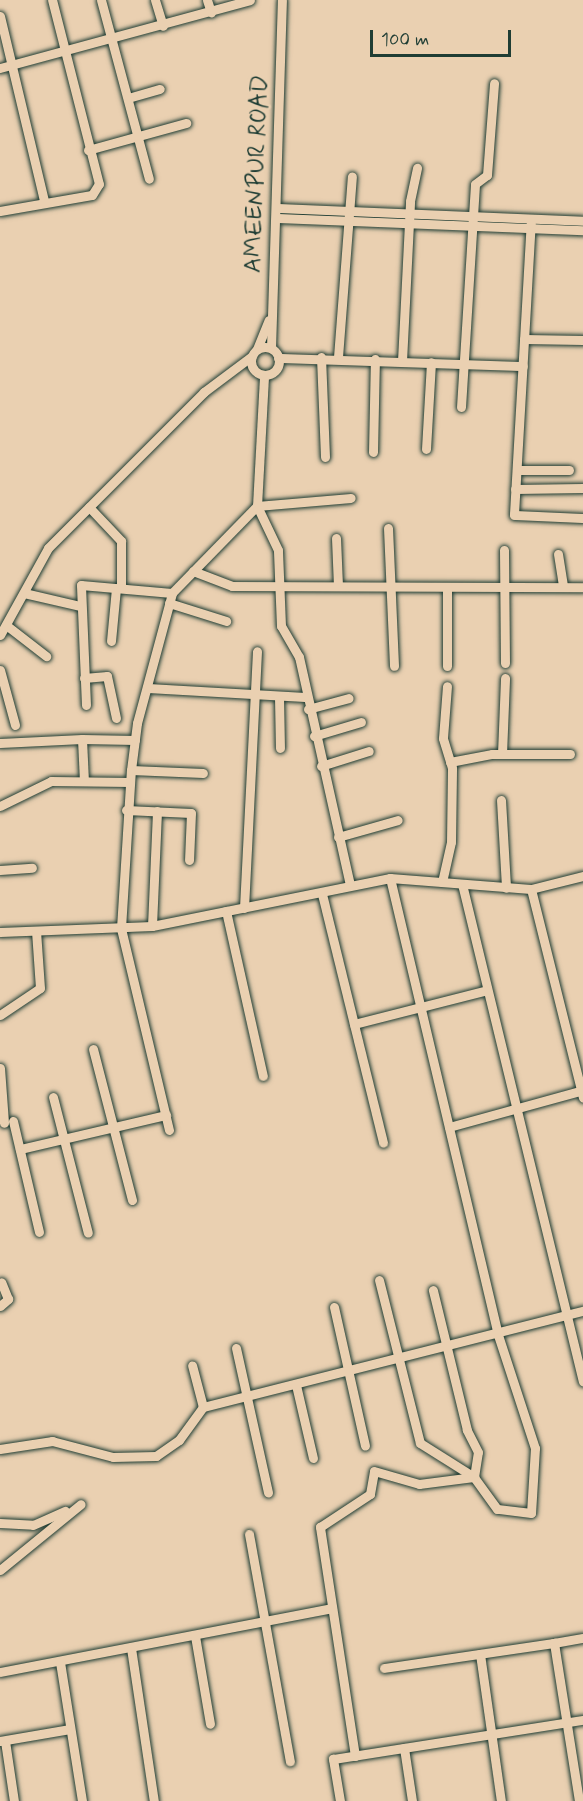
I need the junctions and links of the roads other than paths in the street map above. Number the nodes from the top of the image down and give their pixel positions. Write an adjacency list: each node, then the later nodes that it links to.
1 (52, 0): 11 (street)
2 (101, 0): 10 (street)
3 (155, 0): 9 (street)
4 (207, 0): 7 (street)
5 (250, 0): 7 (street)
6 (282, 0): 25 (street, AMEENPUR ROAD)
7 (211, 12): 9 (street)
8 (0, 16): 12 (street)
9 (163, 26): 10 (street)
10 (113, 41): 11 (street); 16 (street)
11 (62, 53): 12 (street); 19 (street)
12 (12, 65): 13 (street); 23 (street)
13 (0, 68)
14 (494, 83): 28 (street)
15 (160, 89): 16 (street)
16 (128, 98): 18 (street)
17 (186, 123): 18 (street)
18 (138, 136): 19 (street); 22 (street)
19 (88, 150): 23 (street)
20 (417, 168): 27 (street)
21 (352, 177): 26 (street)
22 (149, 179)
23 (44, 201): 24 (street)
24 (0, 211)
25 (278, 213): 26 (street); 32 (street, AMEENPUR ROAD)
26 (350, 215): 27 (street); 38 (street)
27 (410, 218): 28 (street); 41 (street)
28 (471, 220): 30 (street); 43 (street)
29 (583, 221): 30 (street)
30 (531, 223): 31 (street); 33 (street)
31 (583, 230)
32 (270, 315): 35 (street, AMEENPUR ROAD); 36 (street)
33 (524, 339): 34 (street); 44 (street)
34 (583, 340)
35 (270, 348): 36 (street); 39 (street)
36 (255, 352): 45 (street); 56 (street)
37 (321, 357): 38 (street); 39 (street); 49 (street)
38 (338, 357): 40 (street)
39 (278, 358): 45 (street)
40 (375, 359): 41 (street); 48 (street)
41 (402, 360): 42 (street)
42 (431, 362): 43 (street); 47 (street)
43 (460, 363): 44 (street); 46 (street)
44 (523, 366): 50 (street)
45 (264, 375): 55 (street)
46 (461, 408)
47 (426, 448)
48 (373, 452)
49 (325, 457)
50 (517, 470): 51 (street); 53 (street)
51 (569, 470)
52 (583, 488): 53 (street)
53 (515, 489): 57 (street)
54 (351, 498): 55 (street)
55 (257, 506): 62 (street); 63 (street)
56 (89, 507): 69 (street); 72 (street)
57 (583, 518)
58 (388, 528): 65 (street)
59 (336, 537): 64 (street)
60 (504, 550): 66 (street)
61 (558, 554): 67 (street)
62 (194, 572): 63 (street); 71 (street)
63 (279, 585): 64 (street); 91 (street)
64 (338, 586): 65 (street)
65 (390, 587): 70 (street); 82 (street)
66 (503, 587): 67 (street); 70 (street); 81 (street)
67 (563, 587): 68 (street)
68 (583, 587)
69 (118, 588): 71 (street); 74 (street); 78 (street)
70 (447, 588): 83 (street)
71 (172, 592): 73 (street)
72 (24, 593): 74 (street); 76 (street)
73 (169, 603): 75 (street); 88 (street)
74 (80, 606): 85 (street)
75 (226, 621)
76 (6, 624): 77 (street); 80 (street)
77 (0, 635)
78 (111, 641)
79 (257, 651): 89 (street)
80 (46, 656)
81 (505, 663)
82 (394, 666)
83 (447, 666)
84 (0, 670): 97 (street)
85 (84, 678): 93 (street); 95 (street)
86 (505, 678): 104 (street)
87 (447, 686): 106 (street)
88 (148, 688): 89 (street); 100 (street)
89 (255, 696): 90 (street); 129 (street)
90 (279, 697): 91 (street); 102 (street)
91 (305, 697): 94 (street)
92 (350, 698): 94 (street)
93 (86, 705)
94 (308, 709): 98 (street)
95 (116, 718)
96 (361, 722): 98 (street)
97 (15, 725)
98 (314, 736): 107 (street)
99 (82, 739): 100 (street); 101 (street); 110 (street)
100 (135, 740): 108 (street)
101 (0, 743)
102 (280, 748)
103 (369, 751): 107 (street)
104 (502, 754): 105 (street); 106 (street)
105 (570, 754)
106 (450, 762): 123 (street)
107 (321, 766): 117 (street)
108 (131, 770): 109 (street); 111 (street)
109 (203, 773)
110 (84, 781): 111 (street); 113 (street)
111 (129, 782): 114 (street)
112 (501, 800): 126 (street)
113 (0, 806)
114 (126, 810): 115 (street); 132 (street)
115 (157, 811): 118 (street); 131 (street)
116 (398, 820): 117 (street)
117 (338, 837): 125 (street)
118 (189, 860)
119 (32, 868): 120 (street)
120 (0, 870)
121 (583, 876): 127 (street)
122 (390, 878): 123 (street); 125 (street); 136 (street)
123 (442, 882): 124 (street)
124 (462, 884): 126 (street); 135 (street)
125 (350, 885): 128 (street)
126 (506, 888): 127 (street)
127 (531, 889): 142 (street)
128 (322, 894): 129 (street); 138 (street)
129 (244, 908): 130 (street)
130 (226, 911): 131 (street); 141 (street)
131 (152, 926): 132 (street)
132 (121, 928): 134 (street); 145 (street)
133 (0, 932): 134 (street)
134 (36, 932): 137 (street)
135 (488, 990): 136 (street); 144 (street)
136 (421, 1010): 138 (street); 147 (street)
137 (0, 1014)
138 (354, 1024): 150 (street)
139 (93, 1049): 146 (street)
140 (0, 1068): 151 (street)
141 (263, 1076)
142 (582, 1093): 144 (street)
143 (53, 1097): 149 (street)
144 (516, 1108): 147 (street); 161 (street)
145 (166, 1115): 146 (street); 148 (street)
146 (115, 1127): 149 (street); 152 (street)
147 (449, 1127): 162 (street)
148 (169, 1130)
149 (64, 1139): 151 (street); 154 (street)
150 (383, 1143)
151 (20, 1149): 153 (street)
152 (132, 1200)
153 (39, 1232)
154 (88, 1233)
155 (379, 1280): 165 (street)
156 (1, 1282): 158 (street)
157 (433, 1290): 163 (street)
158 (0, 1306)
159 (334, 1307): 167 (street)
160 (583, 1311): 161 (street)
161 (567, 1315): 162 (street); 168 (street)
162 (498, 1335): 163 (street); 175 (street)
163 (448, 1347): 165 (street); 175 (street)
164 (236, 1348): 170 (street)
165 (398, 1359): 167 (street); 175 (street)
166 (192, 1365): 171 (street)
167 (348, 1372): 169 (street); 172 (street)
168 (583, 1382)
169 (296, 1385): 170 (street); 174 (street)
170 (246, 1397): 171 (street); 176 (street)
171 (203, 1407): 173 (street)
172 (365, 1446)
173 (0, 1449)
174 (313, 1458)
175 (474, 1477): 180 (street)
176 (267, 1492)
177 (0, 1523): 179 (street)
178 (249, 1534): 181 (street)
179 (0, 1570)
180 (332, 1608): 181 (street); 197 (street)
181 (266, 1622): 182 (street); 198 (street)
182 (195, 1636): 185 (street); 192 (street)
183 (583, 1638): 184 (street)
184 (554, 1643): 186 (street); 191 (street)
185 (131, 1648): 187 (street); 201 (street)
186 (480, 1654): 188 (street); 194 (street)
187 (60, 1662): 189 (street); 193 (street)
188 (384, 1668)
189 (0, 1672)
190 (583, 1720): 191 (street)
191 (567, 1723): 194 (street); 205 (street)
192 (210, 1724)
193 (70, 1729): 195 (street); 200 (street)
194 (491, 1735): 196 (street); 204 (street)
195 (2, 1741): 199 (street)
196 (404, 1748): 197 (street); 203 (street)
197 (355, 1756): 202 (street)
198 (290, 1761)
199 (14, 1801)
200 (81, 1801)
201 (154, 1801)
202 (340, 1801)
203 (412, 1801)
204 (501, 1801)
205 (579, 1801)

